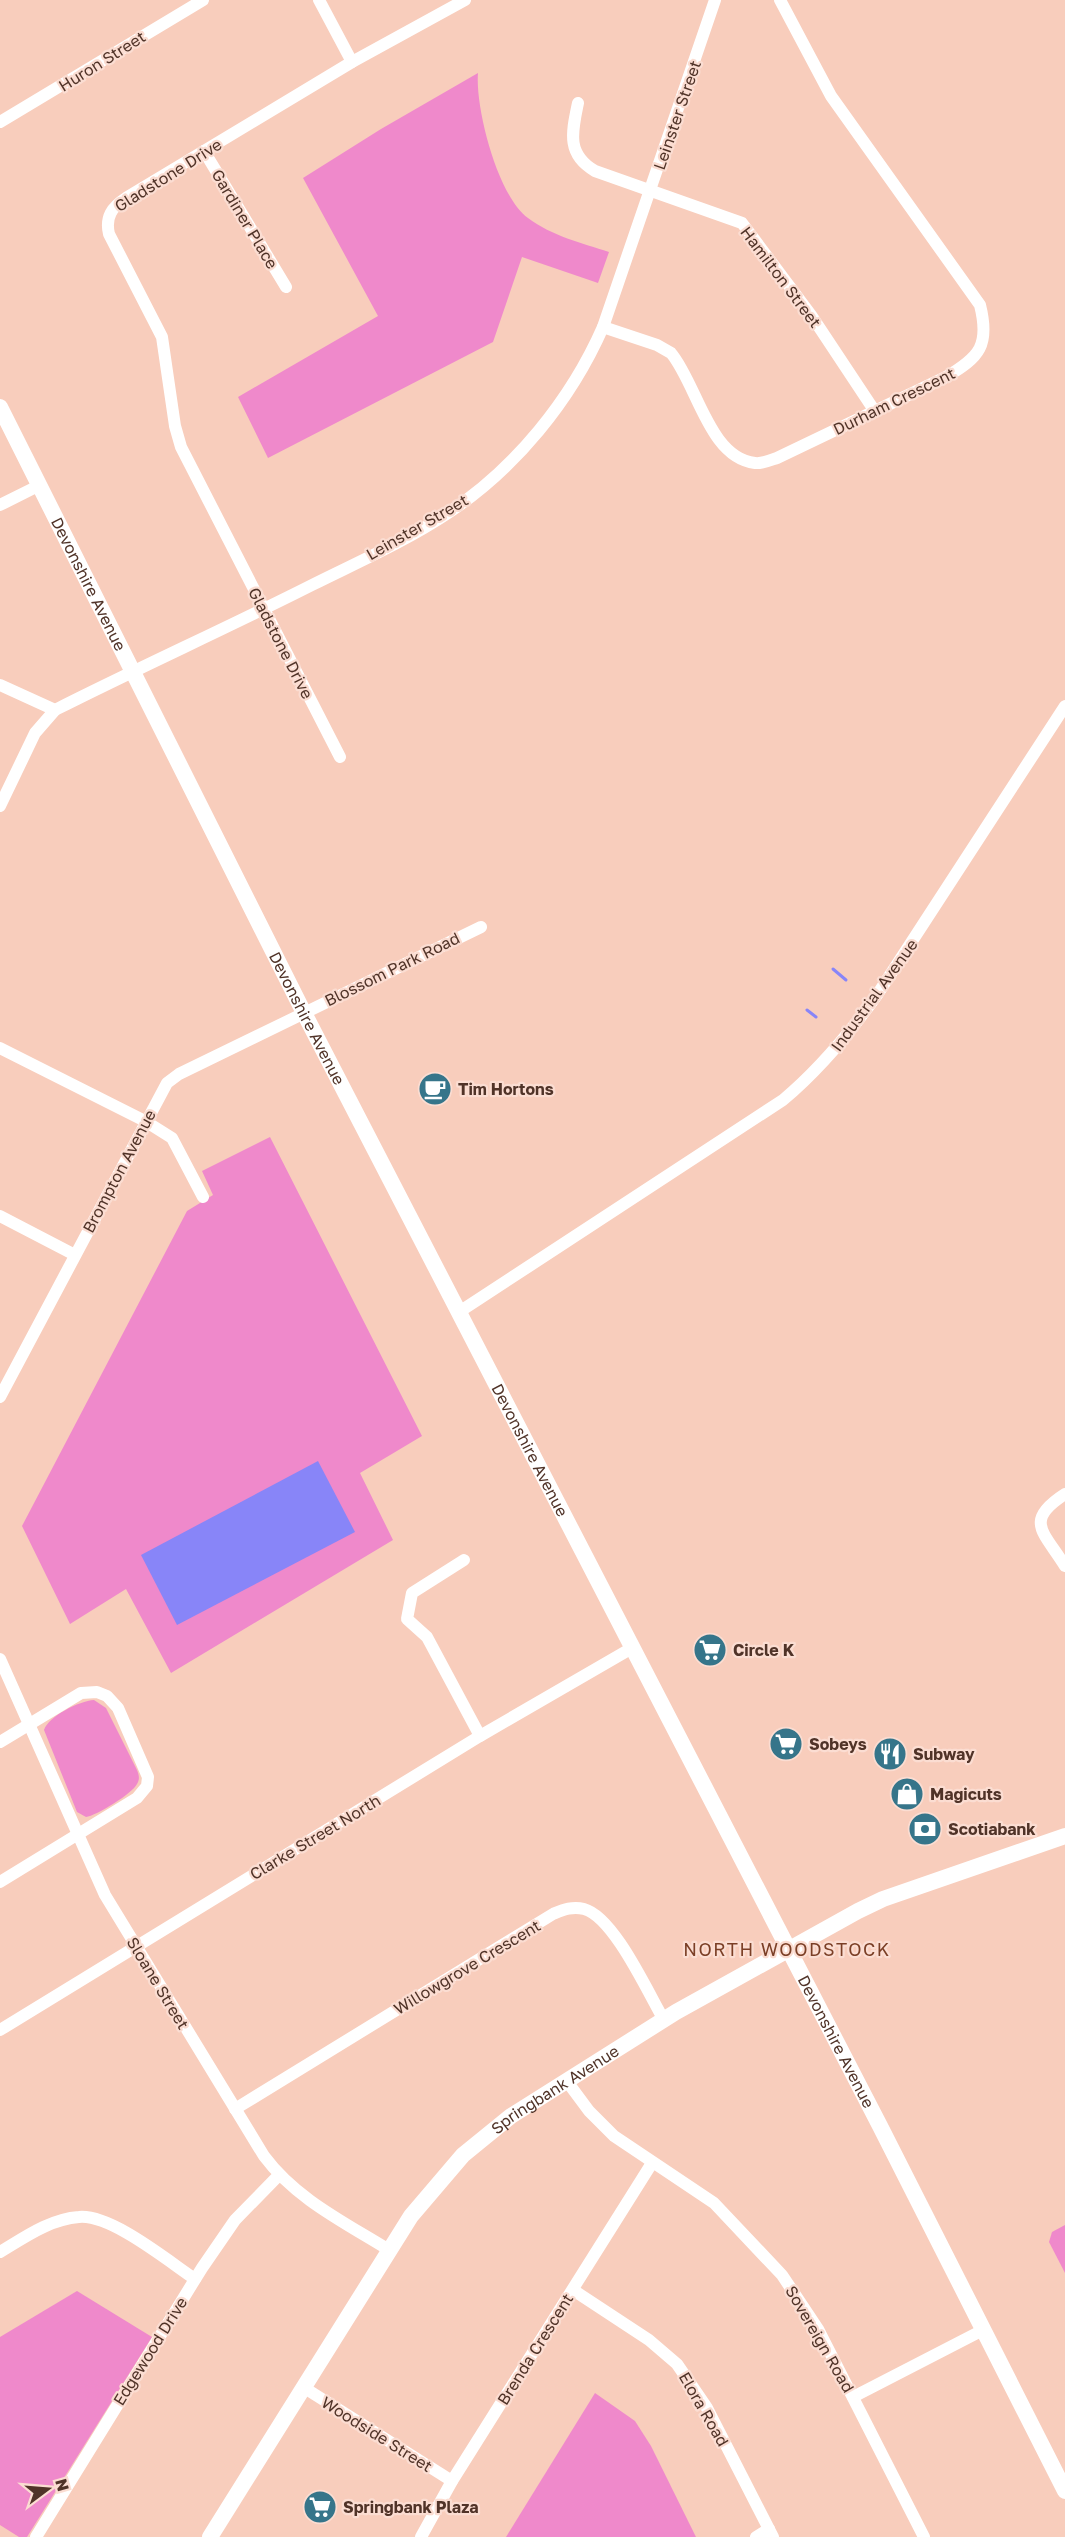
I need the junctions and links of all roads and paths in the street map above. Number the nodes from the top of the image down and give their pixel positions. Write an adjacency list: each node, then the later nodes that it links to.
1 (203, 0): 8 (street, Huron Street)
2 (319, 0): 6 (street)
3 (465, 0): 6 (street, Gladstone Drive)
4 (715, 0): 10 (street, Leinster Street)
5 (780, 0): 14 (street, Durham Crescent)
6 (352, 62): 9 (street, Gladstone Drive)
7 (578, 103): 10 (street, Hamilton Street)
8 (0, 122)
9 (204, 152): 11 (street, Gardiner Place); 17 (street, Gladstone Drive)
10 (652, 189): 12 (street, Leinster Street); 14 (street, Hamilton Street)
11 (286, 287)
12 (603, 327): 14 (street, Durham Crescent); 17 (street, Leinster Street)
13 (0, 407): 15 (main road, Devonshire Avenue)
14 (874, 410)
15 (40, 485): 16 (street); 18 (main road, Devonshire Avenue)
16 (0, 505)
17 (264, 610): 18 (street, Leinster Street); 22 (street, Gladstone Drive)
18 (135, 672): 21 (street, Leinster Street); 25 (main road, Devonshire Avenue)
19 (0, 685): 21 (street)
20 (1065, 706): 31 (street, Industrial Avenue)
21 (56, 710): 23 (street, Leinster Street)
22 (340, 757)
23 (0, 806)
24 (481, 927): 25 (street, Blossom Park Road)
25 (303, 1011): 27 (street, Brompton Avenue); 31 (main road, Devonshire Avenue)
26 (0, 1048): 27 (street)
27 (145, 1121): 28 (street); 30 (street, Brompton Avenue)
28 (203, 1197)
29 (0, 1216): 30 (street)
30 (75, 1255): 32 (street, Brompton Avenue)
31 (459, 1312): 36 (main road, Devonshire Avenue)
32 (2, 1389)
33 (1065, 1494): 35 (street)
34 (464, 1560): 39 (street)
35 (1065, 1566)
36 (632, 1648): 39 (street, Clarke Street North); 45 (main road, Devonshire Avenue)
37 (0, 1659): 38 (street, Sloane Street)
38 (28, 1724): 40 (street); 41 (street, Sloane Street); 41 (street)
39 (480, 1736): 44 (street, Clarke Street North)
40 (0, 1742)
41 (77, 1835): 43 (street); 44 (street, Sloane Street)
42 (1065, 1836): 45 (main road, Springbank Avenue)
43 (0, 1882)
44 (135, 1947): 47 (street, Clarke Street North); 49 (street, Sloane Street)
45 (787, 1949): 46 (main road, Springbank Avenue); 56 (main road, Devonshire Avenue)
46 (664, 2020): 48 (main road, Springbank Avenue); 49 (street, Willowgrove Crescent)
47 (0, 2030)
48 (566, 2080): 50 (street, Sovereign Road); 52 (main road, Springbank Avenue)
49 (235, 2109): 51 (street, Sloane Street)
50 (652, 2163): 55 (street, Brenda Crescent); 58 (street, Sovereign Road)
51 (279, 2175): 52 (street, Sloane Street); 54 (street, Edgewood Drive)
52 (389, 2250): 57 (main road, Springbank Avenue)
53 (0, 2252): 54 (street)
54 (195, 2279): 62 (street, Edgewood Drive)
55 (573, 2290): 59 (street, Brenda Crescent); 61 (street, Elora Road)
56 (983, 2330): 58 (street); 60 (main road, Devonshire Avenue)
57 (303, 2387): 59 (street, Woodside Street); 63 (main road, Springbank Avenue)
58 (853, 2397): 66 (street, Sovereign Road)
59 (452, 2481): 64 (street, Brenda Crescent)
60 (1065, 2491)
61 (771, 2533): 65 (street)
62 (36, 2537)
63 (210, 2537)
64 (421, 2537)
65 (756, 2537)
66 (924, 2537)

